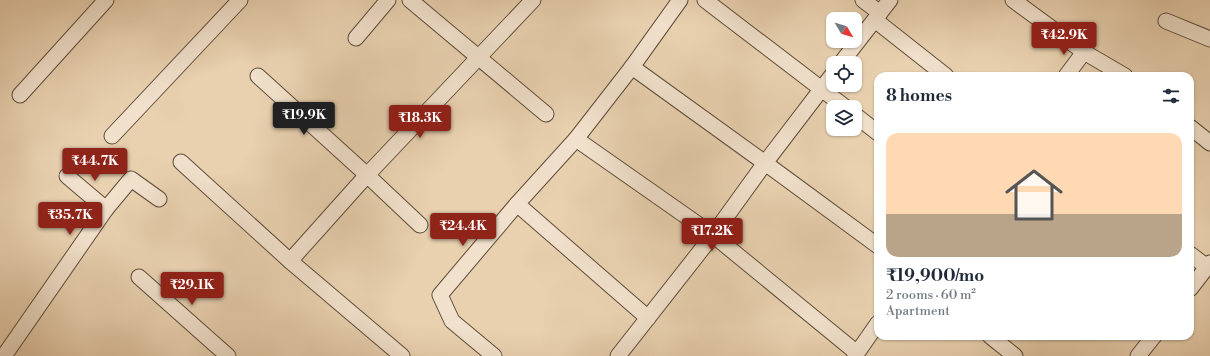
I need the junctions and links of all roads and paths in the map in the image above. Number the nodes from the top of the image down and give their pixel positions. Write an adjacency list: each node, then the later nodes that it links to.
1 (106, 0): 25 (street)
2 (240, 0): 31 (street)
3 (388, 0): 13 (street)
4 (410, 0): 17 (street)
5 (533, 0): 17 (street)
6 (680, 0): 18 (street)
7 (705, 0): 24 (street)
8 (863, 0): 11 (street)
9 (890, 0): 11 (street)
10 (1013, 0): 15 (street)
11 (878, 17): 16 (street); 19 (street)
12 (1166, 21): 14 (street)
13 (356, 38)
14 (1210, 39)
15 (1084, 52): 20 (street); 21 (street)
16 (847, 56)
17 (478, 58): 27 (street); 36 (street)
18 (632, 67): 32 (street); 35 (street)
19 (941, 72)
20 (1069, 72)
21 (1118, 72)
22 (258, 76): 36 (street)
23 (826, 83): 24 (street)
24 (821, 89): 26 (street); 35 (street)
25 (20, 95)
26 (836, 100)
27 (546, 114)
28 (862, 120): 29 (street)
29 (874, 130)
30 (1194, 130): 33 (street)
31 (112, 136)
32 (576, 139): 39 (street); 42 (street)
33 (1210, 143)
34 (181, 162): 45 (street)
35 (766, 163): 42 (street); 43 (street)
36 (367, 175): 41 (street); 45 (street)
37 (67, 176): 40 (street)
38 (159, 199): 40 (street)
39 (517, 204): 49 (street); 57 (street)
40 (106, 208): 54 (street)
41 (420, 225)
42 (713, 235): 49 (street); 53 (street)
43 (874, 243)
44 (1194, 256): 46 (street)
45 (290, 261): 56 (street)
46 (1208, 265): 48 (street)
47 (139, 276): 55 (street)
48 (1194, 284)
49 (648, 318): 58 (street)
50 (874, 329): 53 (street)
51 (995, 340): 59 (street)
52 (1148, 340): 60 (street)
53 (856, 354)
54 (4, 356)
55 (228, 356)
56 (402, 356)
57 (494, 356)
58 (618, 356)
59 (1015, 356)
60 (1138, 356)

